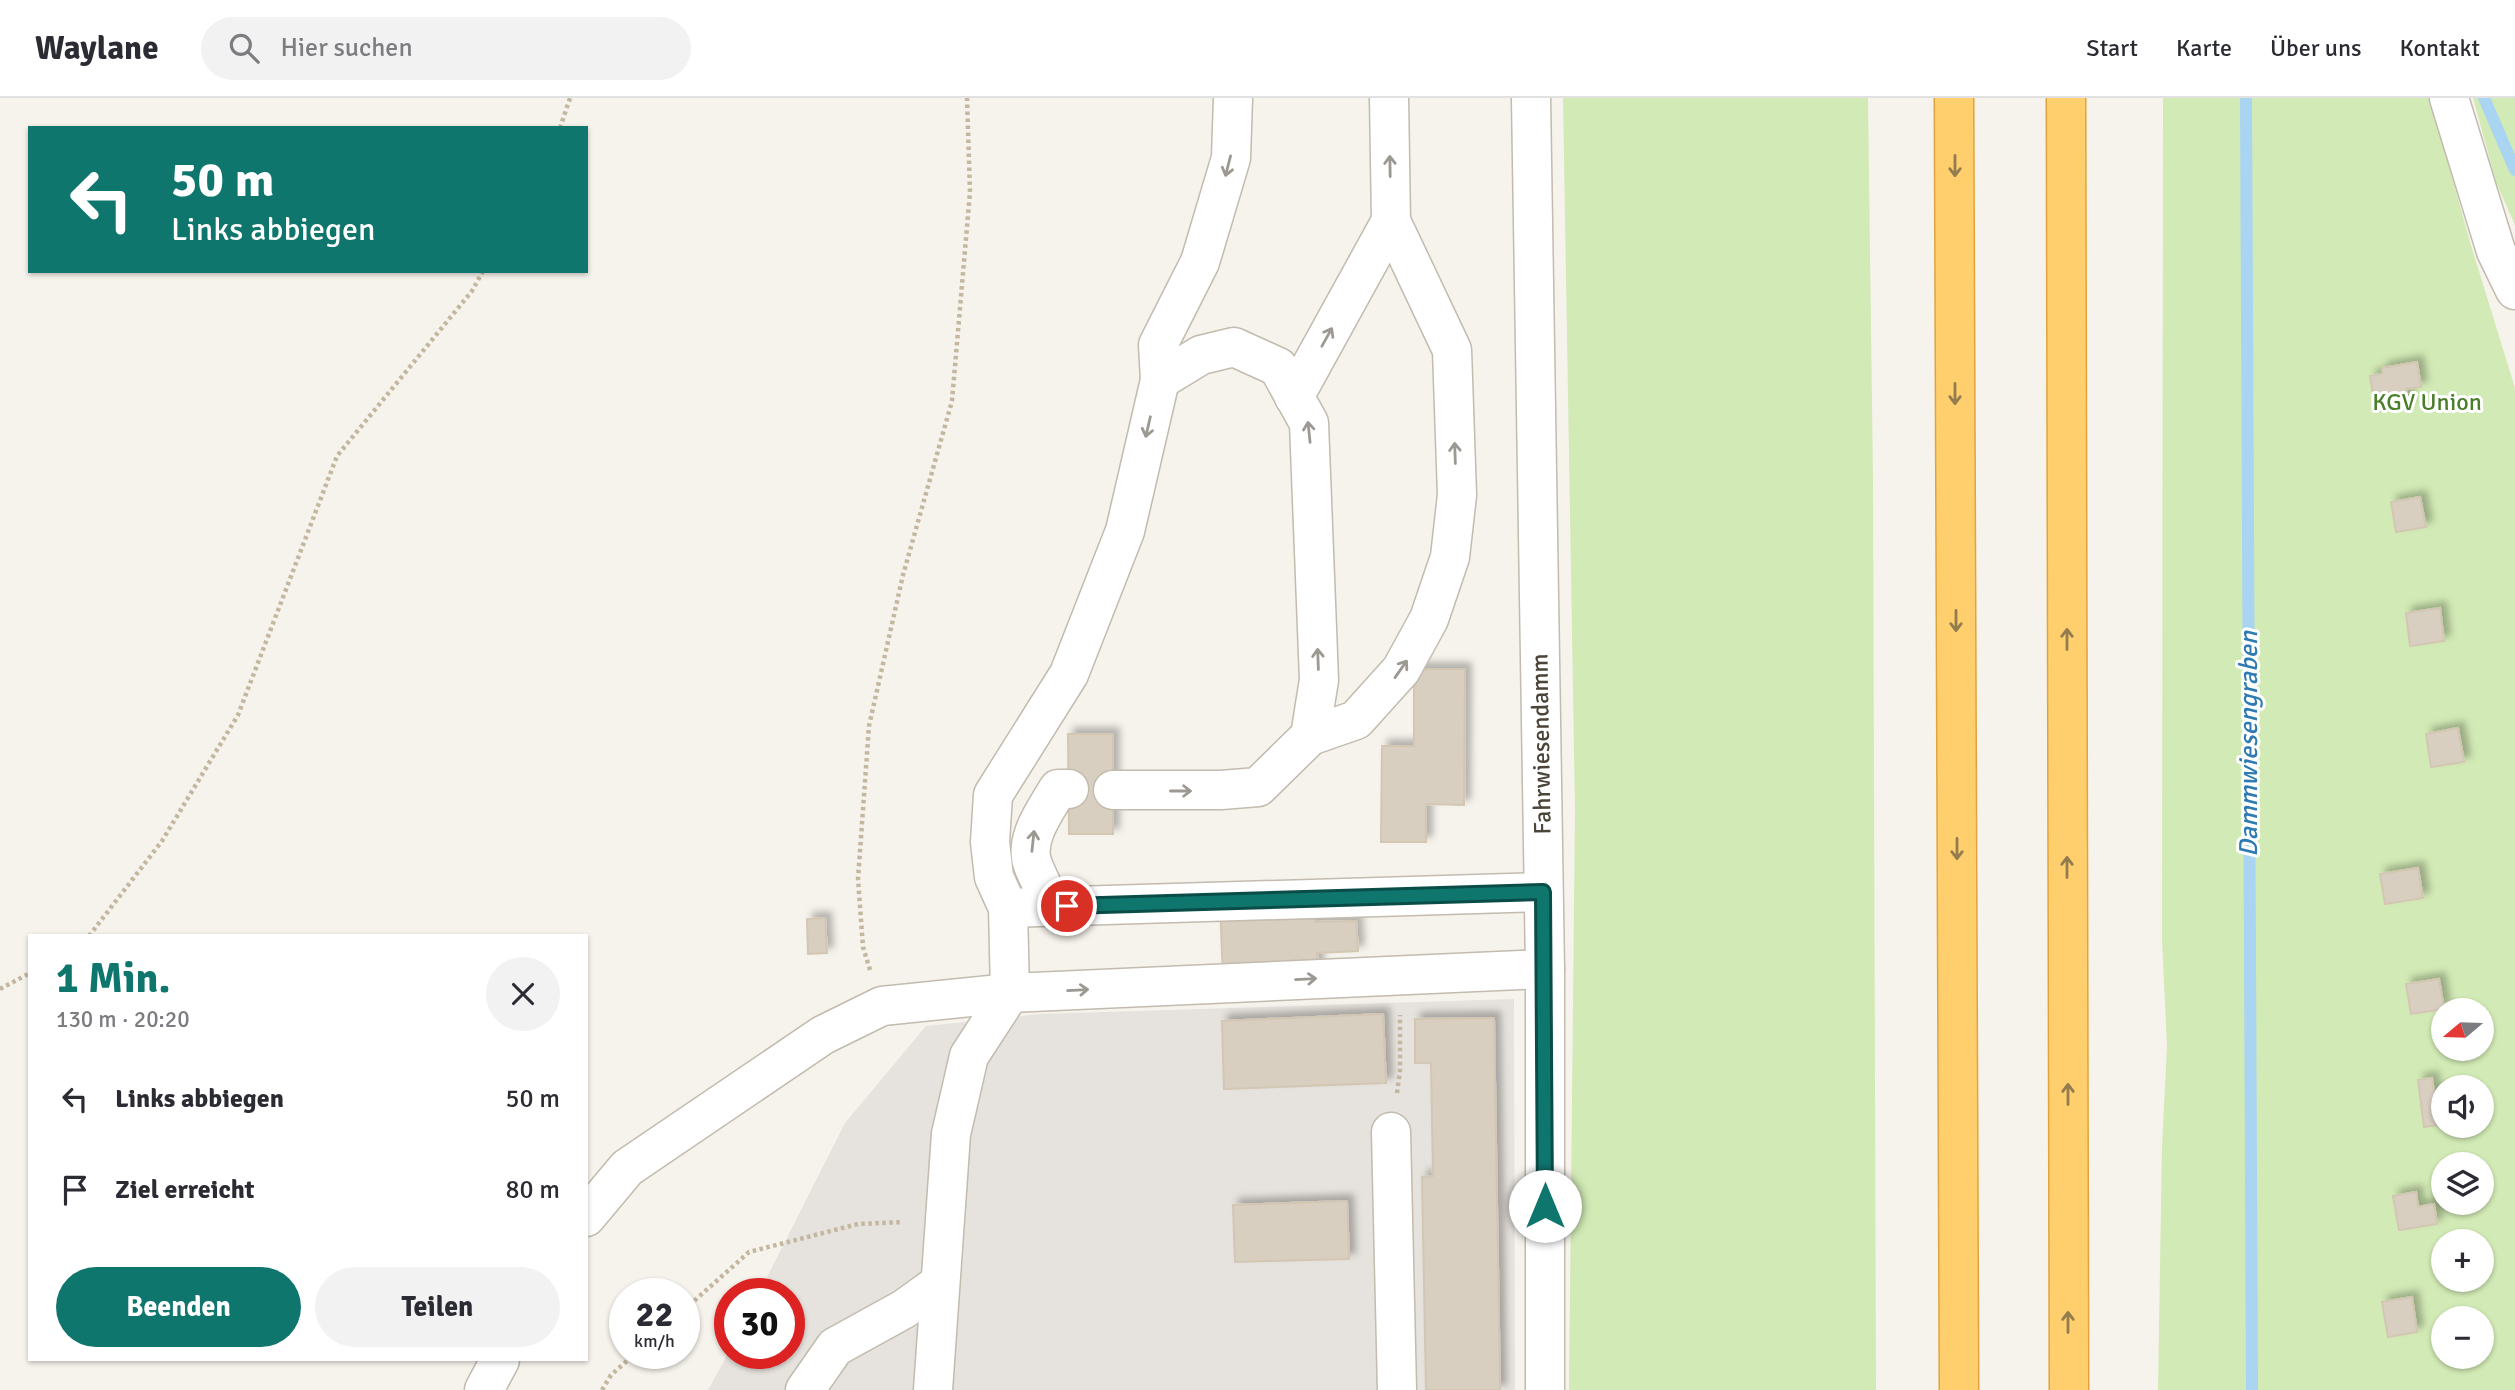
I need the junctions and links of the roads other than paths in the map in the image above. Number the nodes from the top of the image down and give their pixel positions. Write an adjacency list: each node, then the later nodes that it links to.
1 (1233, 98): 9 (street, one-way to 9)
2 (1389, 98): 7 (street, one-way to 2)
3 (1531, 98): 14 (street, Fahrwiesendamm)
4 (1954, 98): 28 (highway, one-way to 28)
5 (2066, 98): 29 (highway, one-way to 5)
6 (2449, 98): 8 (street)
7 (1391, 221): 10 (street, one-way to 7); 11 (street, one-way to 7)
8 (2515, 290)
9 (1160, 380): 10 (street); 16 (street, one-way to 16)
10 (1294, 397): 11 (street, one-way to 10)
11 (1310, 736): 13 (street, one-way to 11)
12 (1069, 789): 15 (street, one-way to 12)
13 (1113, 790)
14 (1543, 892): 15 (street); 17 (street, Fahrwiesendamm)
15 (1045, 906): 16 (street)
16 (1008, 908): 18 (street)
17 (1545, 969): 18 (street, one-way to 17); 27 (street, Fahrwiesendamm)
18 (1010, 993): 20 (street); 21 (street)
19 (1391, 1132): 26 (street)
20 (588, 1215)
21 (940, 1283): 24 (street); 25 (street)
22 (499, 1361): 23 (street)
23 (484, 1390)
24 (806, 1390)
25 (933, 1390)
26 (1397, 1390)
27 (1545, 1390)
28 (1959, 1390)
29 (2068, 1390)

